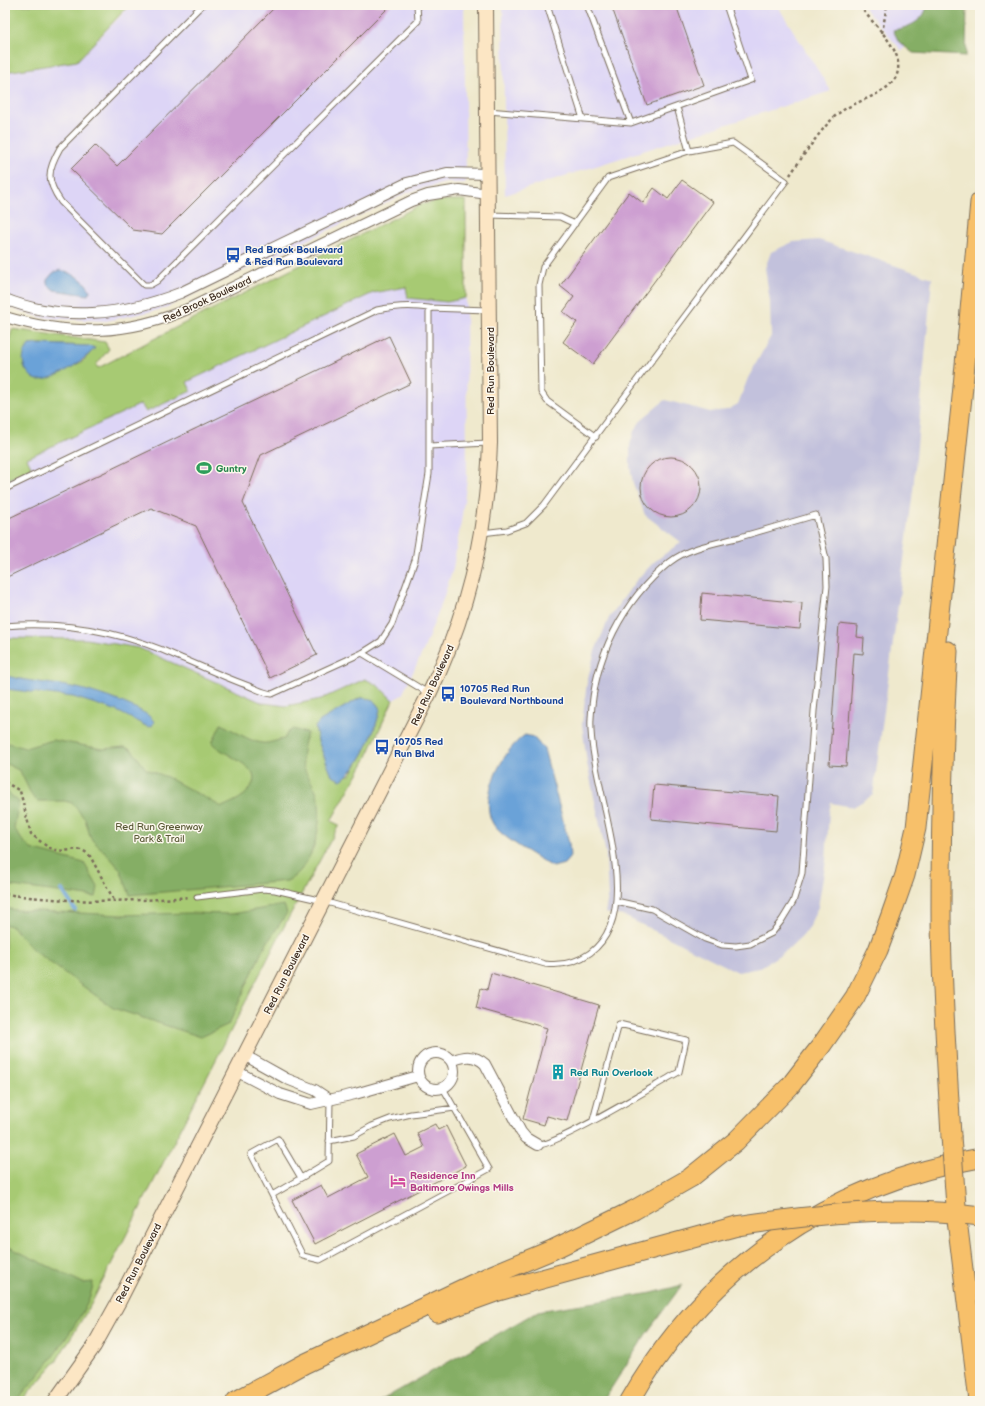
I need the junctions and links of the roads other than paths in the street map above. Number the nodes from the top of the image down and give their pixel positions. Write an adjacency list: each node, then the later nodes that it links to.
1 (202, 5): 2 (lane)
2 (418, 5)
3 (486, 5): 8 (main road, Red Run Boulevard)
4 (547, 5): 9 (lane)
5 (587, 5): 10 (lane)
6 (726, 5): 7 (lane)
7 (677, 107): 10 (lane); 11 (lane)
8 (487, 111): 9 (lane); 12 (main road, Red Run Boulevard)
9 (583, 119): 10 (lane)
10 (630, 123)
11 (689, 151): 16 (lane); 22 (lane)
12 (488, 174): 13 (main road, Red Run Boulevard); 17 (street, Red Brook Boulevard)
13 (488, 194): 15 (main road, Red Run Boulevard); 20 (street, Red Brook Boulevard)
14 (980, 202): 21 (highway)
15 (489, 215): 16 (lane); 19 (main road, Red Run Boulevard)
16 (575, 224): 22 (lane)
17 (5, 299)
18 (429, 308): 19 (lane); 24 (lane); 25 (lane)
19 (489, 311): 23 (main road, Red Run Boulevard)
20 (5, 317)
21 (962, 398): 47 (highway); 51 (highway, bridge)
22 (596, 437): 26 (lane)
23 (490, 443): 24 (lane); 26 (main road, Red Run Boulevard)
24 (429, 446): 28 (lane)
25 (5, 489)
26 (482, 533): 29 (main road, Red Run Boulevard)
27 (5, 626): 28 (lane)
28 (362, 653): 29 (lane)
29 (429, 694): 31 (main road, Red Run Boulevard)
30 (197, 897): 31 (lane)
31 (323, 901): 32 (lane); 33 (main road, Red Run Boulevard)
32 (616, 901): 32 (lane)
33 (244, 1055): 35 (main road, Red Run Boulevard); 38 (street)
34 (451, 1061): 36 (street); 37 (street); 42 (street)
35 (236, 1071): 38 (street); 48 (main road, Red Run Boulevard)
36 (418, 1076): 37 (street); 38 (street)
37 (443, 1088): 39 (lane)
38 (330, 1100): 41 (lane)
39 (455, 1108): 41 (lane); 45 (lane)
40 (593, 1120): 40 (lane); 42 (lane)
41 (329, 1141): 44 (lane)
42 (538, 1145)
43 (980, 1158): 50 (highway)
44 (301, 1178): 45 (lane); 45 (lane)
45 (272, 1195)
46 (980, 1216): 47 (highway, bridge)
47 (342, 1347): 49 (highway)
48 (55, 1401)
49 (236, 1401)
50 (630, 1401)
51 (979, 1401)

